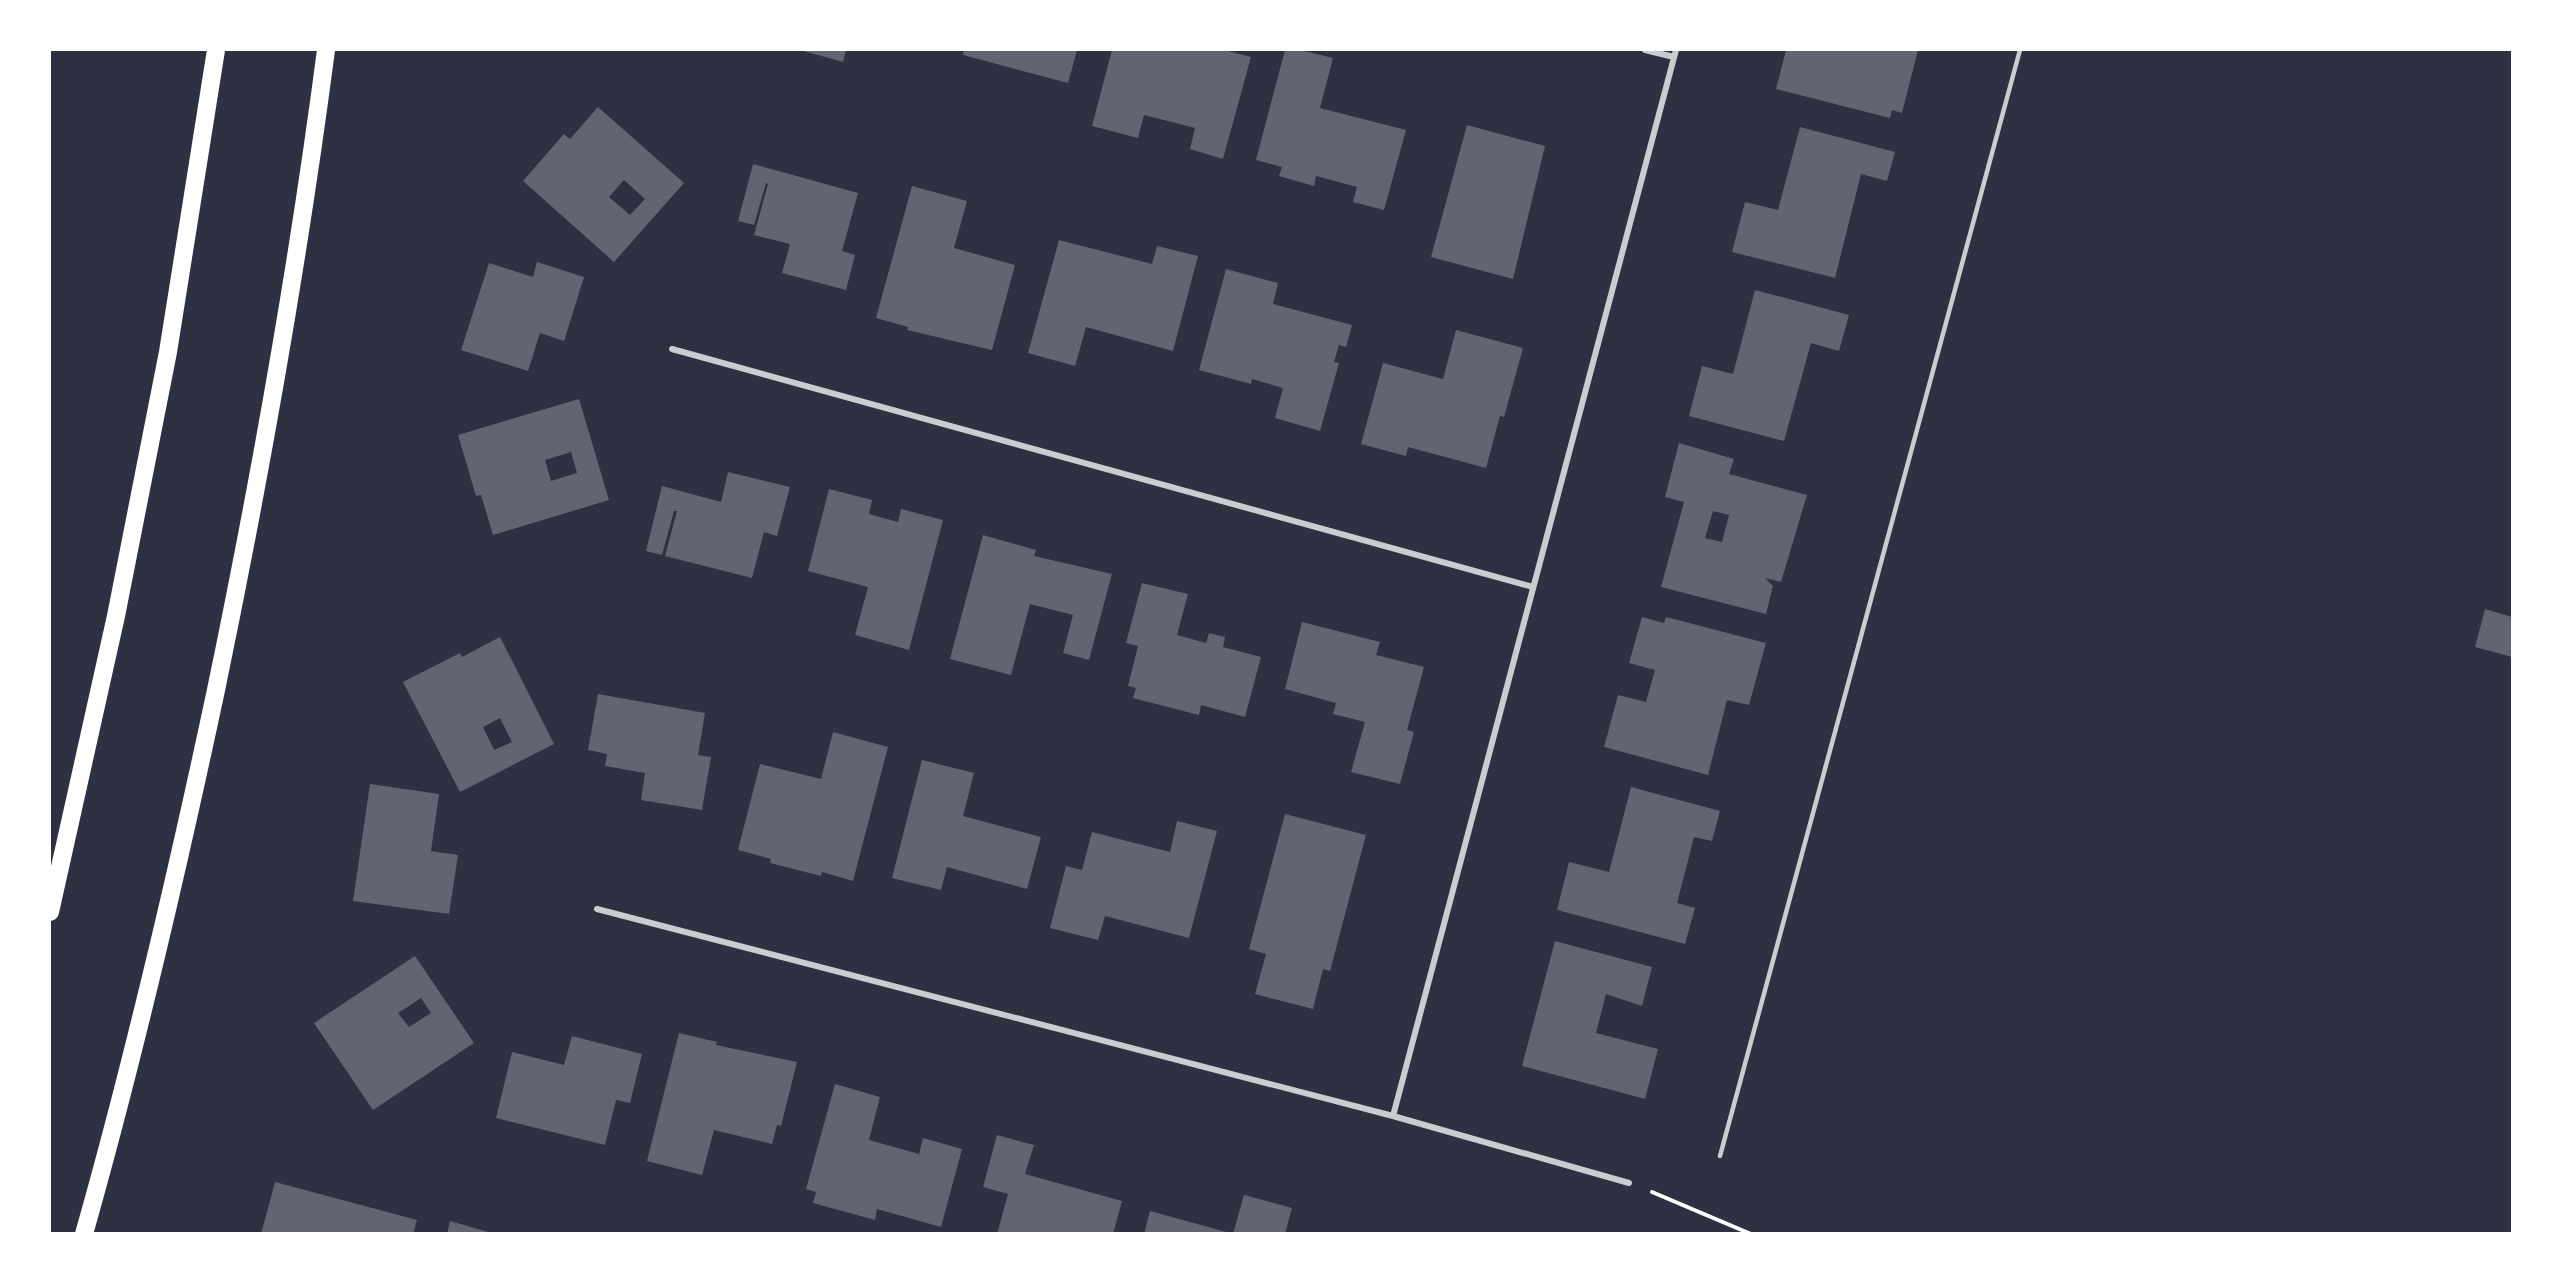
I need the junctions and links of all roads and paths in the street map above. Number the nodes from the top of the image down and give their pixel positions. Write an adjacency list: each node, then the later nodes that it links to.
1 (216, 50): 10 (highway)
2 (326, 50): 14 (highway)
3 (1645, 50): 6 (street)
4 (1676, 50): 6 (street)
5 (2020, 50): 12 (lane)
6 (1674, 57): 8 (street)
7 (672, 349): 8 (street)
8 (1533, 587): 11 (street)
9 (597, 909): 11 (street)
10 (50, 912)
11 (1393, 1116): 13 (street)
12 (1720, 1156)
13 (1629, 1183): 15 (path)
14 (84, 1233)
15 (1751, 1233)

